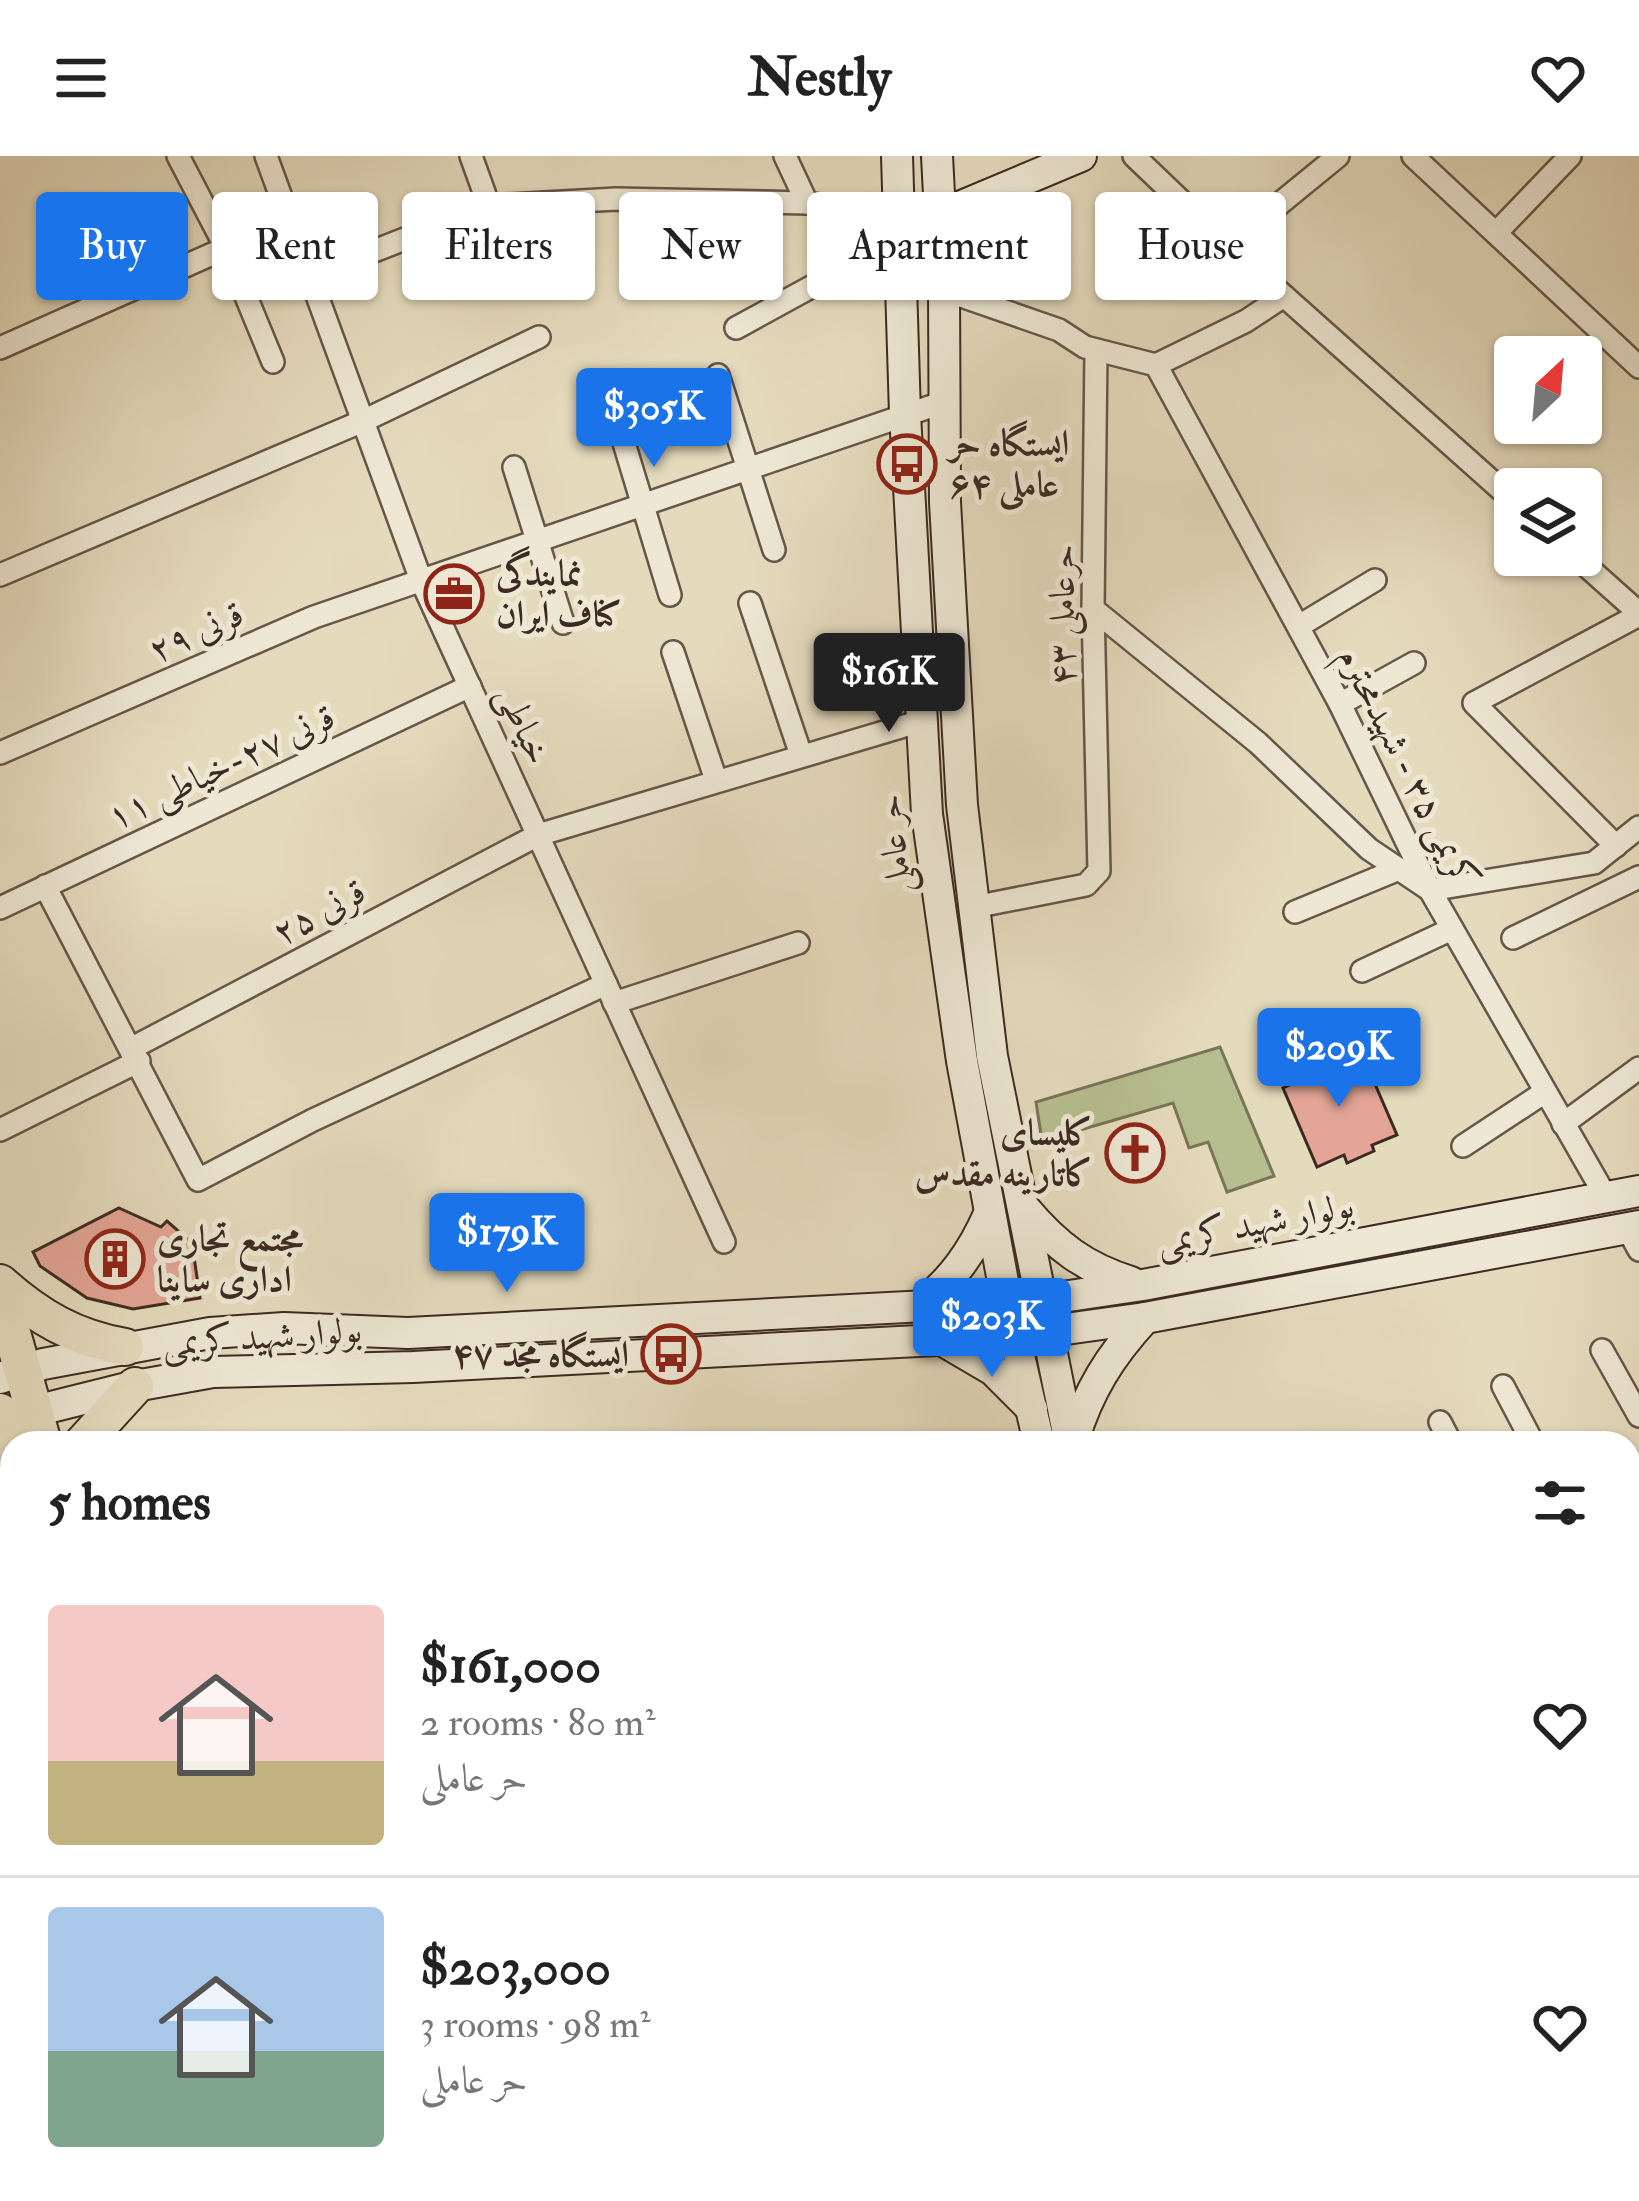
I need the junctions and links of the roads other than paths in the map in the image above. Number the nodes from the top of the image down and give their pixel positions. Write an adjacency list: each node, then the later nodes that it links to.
1 (178, 156): 21 (street)
2 (266, 156): 12 (street, خیاطی)
3 (471, 156): 13 (street)
4 (785, 156): 20 (street)
5 (897, 156): 14 (main road, حر عاملی)
6 (938, 156): 15 (main road, حر عاملی)
7 (1081, 156): 16 (main road)
8 (1134, 156): 17 (street)
9 (1338, 156): 18 (street)
10 (1413, 156): 22 (street)
11 (1570, 156): 22 (street)
12 (279, 192)
13 (484, 192)
14 (897, 192)
15 (938, 192)
16 (995, 192)
17 (1172, 192)
18 (1286, 199)
19 (595, 201): 20 (street)
20 (807, 203)
21 (212, 221)
22 (1496, 233): 38 (street)
23 (212, 254): 34 (street)
24 (807, 284): 32 (street)
25 (1286, 298): 46 (street)
26 (247, 300): 36 (street)
27 (319, 300): 42 (street, خیاطی)
28 (900, 300): 41 (main road, حر عاملی)
29 (944, 300): 40 (main road, حر عاملی)
30 (972, 300): 35 (street)
31 (1278, 300): 37 (street)
32 (736, 328)
33 (539, 338): 42 (street)
34 (0, 348)
35 (1096, 350): 37 (street); 56 (street, حرعاملی ۴۳)
36 (273, 362)
37 (1156, 365): 59 (street, کریمی ۳۵ - شهیدمحترم)
38 (1639, 367)
39 (718, 375): 45 (street)
40 (944, 402): 41 (street, قرنی ۲۹); 75 (main road, حر عاملی)
41 (905, 414): 45 (street, قرنی ۲۹); 64 (main road, حر عاملی)
42 (363, 421): 50 (street); 52 (street, خیاطی)
43 (621, 433): 47 (street)
44 (514, 467): 48 (street)
45 (748, 468): 47 (street, قرنی ۲۹); 49 (street)
46 (1494, 483)
47 (642, 504): 48 (street, قرنی ۲۹); 54 (street)
48 (537, 540): 52 (street, قرنی ۲۹); 58 (street)
49 (774, 550)
50 (0, 575)
51 (1597, 576): 57 (street)
52 (421, 580): 62 (street, خیاطی); 65 (street, قرنی ۲۹)
53 (1375, 580): 59 (street)
54 (670, 595)
55 (749, 603): 66 (street)
56 (1094, 610): 71 (street); 75 (street, حرعاملی ۴۳)
57 (1639, 614): 70 (street)
58 (563, 623)
59 (1299, 626): 63 (street, کریمی ۳۵ - شهیدمحترم)
60 (673, 652): 67 (street)
61 (1414, 662): 63 (street)
62 (470, 686): 69 (street, خیاطی); 73 (street, قرنی ۲۷-خیاطی ۱۱)
63 (1340, 704): 74 (street, کریمی ۳۵ - شهیدمحترم)
64 (921, 721): 66 (street, قرنی ۲۵); 92 (main road, حر عاملی)
65 (0, 753)
66 (801, 755): 67 (street, قرنی ۲۵)
67 (716, 781): 69 (street, قرنی ۲۵)
68 (1639, 827): 70 (street)
69 (538, 835): 82 (street, خیاطی); 83 (street, قرنی ۲۵)
70 (1616, 846): 74 (street)
71 (1400, 869): 74 (street); 77 (street)
72 (1639, 877): 79 (street)
73 (46, 886): 76 (street, قرنی ۲۷-خیاطی ۱۱); 83 (street)
74 (1430, 890): 78 (street, کریمی ۳۵ - شهیدمحترم)
75 (974, 907): 91 (main road, حر عاملی)
76 (0, 908)
77 (1295, 912)
78 (1452, 929): 81 (street); 85 (street, کریمی ۳۵ - شهیدمحترم)
79 (1513, 938)
80 (798, 943): 82 (street)
81 (1362, 971)
82 (610, 994): 83 (street); 94 (street, خیاطی)
83 (135, 1055): 87 (street, قرنی ۲۵)
84 (1639, 1068): 86 (street)
85 (1545, 1092): 86 (street, کریمی ۳۵ - شهیدمحترم); 88 (street)
86 (1563, 1124): 90 (street, کریمی ۳۵ - شهیدمحترم)
87 (0, 1130)
88 (1463, 1146)
89 (1639, 1192): 90 (main road, بولوار شهید کریمی)
90 (1606, 1197): 95 (main road, بولوار شهید کریمی)
91 (1023, 1207): 95 (main road); 97 (main road, حر عاملی)
92 (989, 1214): 98 (main road, حر عاملی); 99 (main road)
93 (1635, 1235): 100 (main road, بولوار شهید کریمی)
94 (724, 1242)
95 (1143, 1286): 97 (main road, بولوار شهید کریمی)
96 (0, 1287): 104 (main road); 106 (main road)
97 (1042, 1300): 98 (main road, بولوار شهید کریمی); 101 (main road, حر عاملی)
98 (1006, 1303): 99 (main road, بولوار شهید کریمی); 102 (main road, حر عاملی)
99 (919, 1307): 104 (main road, بولوار شهید کریمی)
100 (1145, 1318): 101 (main road, بولوار شهید کریمی); 116 (main road)
101 (1048, 1332): 102 (main road, بولوار شهید کریمی); 115 (main road, حر عاملی)
102 (1016, 1336): 103 (main road, بولوار شهید کریمی); 109 (main road, حر عاملی)
103 (942, 1340): 107 (main road, بولوار شهید کریمی); 109 (main road)
104 (125, 1347): 106 (main road, بولوار شهید کریمی)
105 (1602, 1350): 110 (street)
106 (11, 1374): 112 (main road)
107 (135, 1386): 112 (main road, بولوار شهید کریمی); 113 (main road)
108 (1503, 1386): 118 (street)
109 (1034, 1411): 114 (main road, حر عاملی)
110 (1639, 1416)
111 (1440, 1422): 117 (street)
112 (15, 1426)
113 (94, 1431)
114 (1037, 1431)
115 (1069, 1431)
116 (1075, 1431)
117 (1445, 1431)
118 (1527, 1431)

